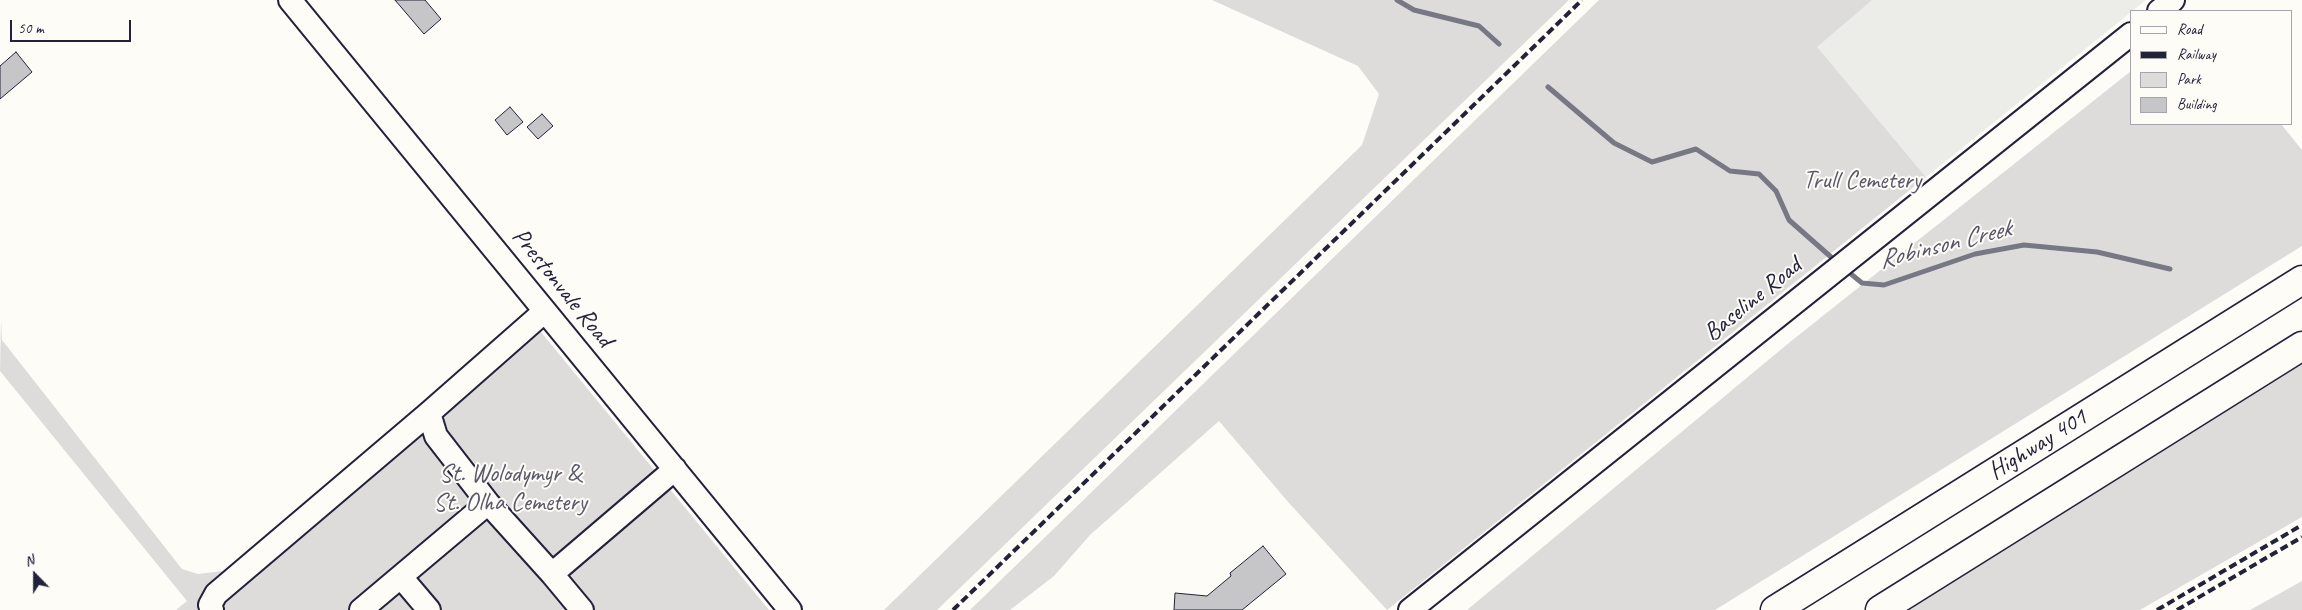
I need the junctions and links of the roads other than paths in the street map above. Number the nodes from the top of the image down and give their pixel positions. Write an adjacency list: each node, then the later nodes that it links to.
1 (290, 0): 6 (street, Prestonvale Road)
2 (2173, 0): 3 (street)
3 (2160, 10)
4 (2130, 35): 18 (street, Baseline Road)
5 (2302, 280): 19 (highway, Highway 401)
6 (545, 311): 8 (street); 9 (street, Prestonvale Road)
7 (2302, 346): 20 (highway)
8 (429, 413): 10 (street); 13 (street)
9 (675, 469): 11 (street); 17 (street, Prestonvale Road)
10 (488, 503): 11 (street); 12 (street)
11 (552, 574): 16 (street)
12 (401, 577): 14 (street); 15 (street)
13 (212, 610)
14 (360, 610)
15 (429, 610)
16 (582, 610)
17 (790, 610)
18 (1410, 610)
19 (1775, 610)
20 (1880, 610)

